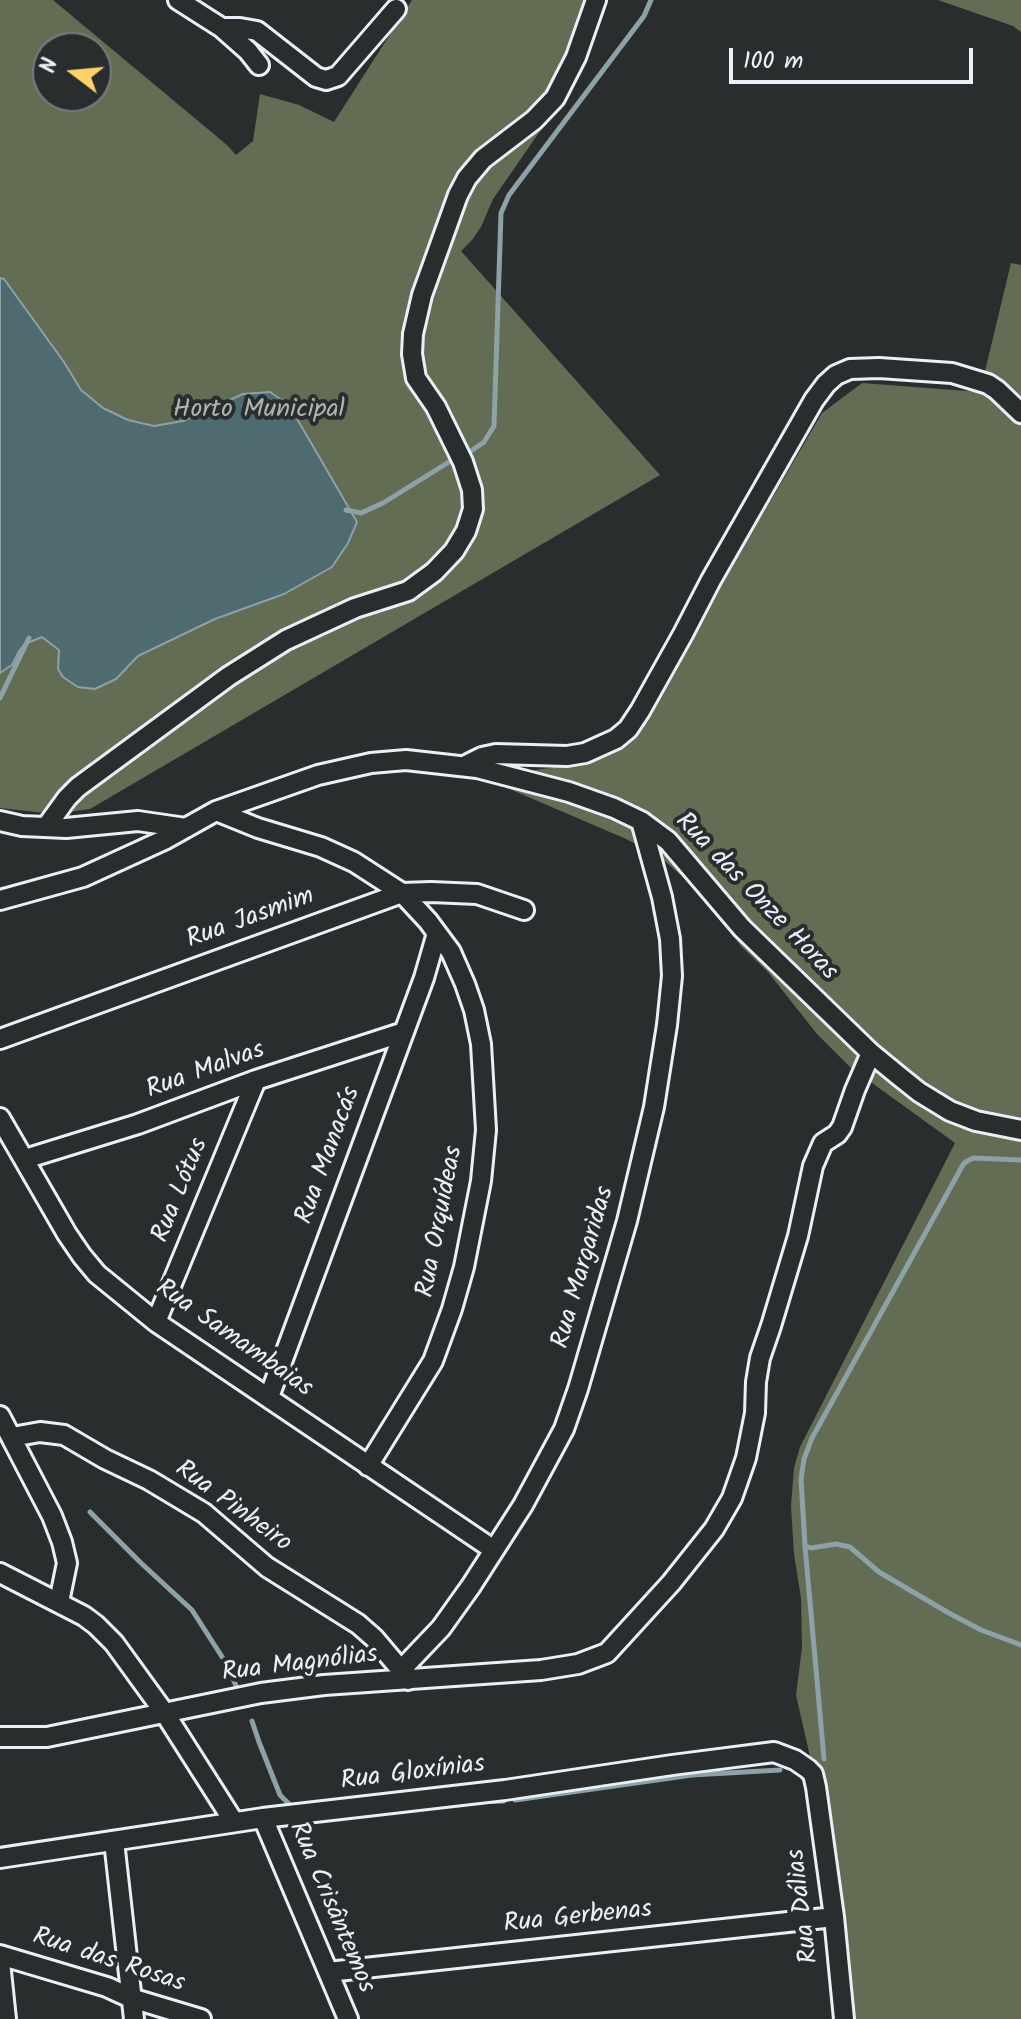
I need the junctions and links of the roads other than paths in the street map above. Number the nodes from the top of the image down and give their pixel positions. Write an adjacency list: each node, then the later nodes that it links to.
1 (178, 0): 4 (street)
2 (596, 0): 11 (street)
3 (396, 9): 4 (street)
4 (222, 28): 5 (street)
5 (259, 65)
6 (1021, 413): 7 (street)
7 (464, 766): 8 (street, Rua das Onze Horas); 10 (street, Rua das Onze Horas)
8 (216, 811): 12 (street); 13 (street, Rua Orquídeas)
9 (0, 821): 11 (street)
10 (641, 821): 19 (street, Rua das Onze Horas); 29 (street, Rua Margaridas)
11 (46, 827): 12 (street)
12 (186, 828): 14 (street)
13 (402, 893): 15 (street, Rua Jasmim); 16 (street, Rua Orquídeas); 18 (street, Rua Jasmim)
14 (0, 900)
15 (524, 910)
16 (437, 933): 17 (street, Rua Manacás); 28 (street, Rua Orquídeas)
17 (404, 1032): 20 (street, Rua Malvas); 25 (street, Rua Manacás)
18 (0, 1039)
19 (871, 1053): 22 (street, Rua das Onze Horas); 32 (street, Rua Magnólias)
20 (256, 1080): 23 (street, Rua Malvas); 24 (street, Rua Lótus)
21 (0, 1118): 23 (street, Rua Samambaias)
22 (1021, 1130)
23 (25, 1159): 24 (street, Rua Samambaias)
24 (156, 1322): 25 (street, Rua Samambaias)
25 (269, 1397): 28 (street, Rua Samambaias)
26 (0, 1416): 27 (street)
27 (12, 1437): 31 (street); 32 (street, Rua Pinheiro)
28 (368, 1466): 29 (street, Rua Samambaias)
29 (494, 1550): 32 (street, Rua Margaridas)
30 (0, 1573): 31 (street)
31 (59, 1602): 33 (street)
32 (404, 1675): 33 (street, Rua Magnólias)
33 (164, 1712): 34 (street, Rua Magnólias); 37 (street)
34 (0, 1737)
35 (816, 1787): 36 (street, Rua Gloxínias); 40 (street, Rua Dálias)
36 (263, 1818): 37 (street, Rua Gloxínias); 43 (street, Rua Crisântemos)
37 (234, 1822): 38 (street, Rua Gloxínias)
38 (114, 1841): 39 (street, Rua Gloxínias); 44 (street)
39 (0, 1858)
40 (834, 1917): 43 (street, Rua Gerbenas); 49 (street, Rua Dálias)
41 (0, 1955): 44 (street, Rua das Rosas)
42 (0, 1962): 45 (street)
43 (328, 1972): 48 (street, Rua Crisântemos)
44 (131, 1998): 46 (street); 47 (street, Rua das Rosas)
45 (6, 2019)
46 (134, 2019)
47 (201, 2019)
48 (348, 2019)
49 (844, 2019)

